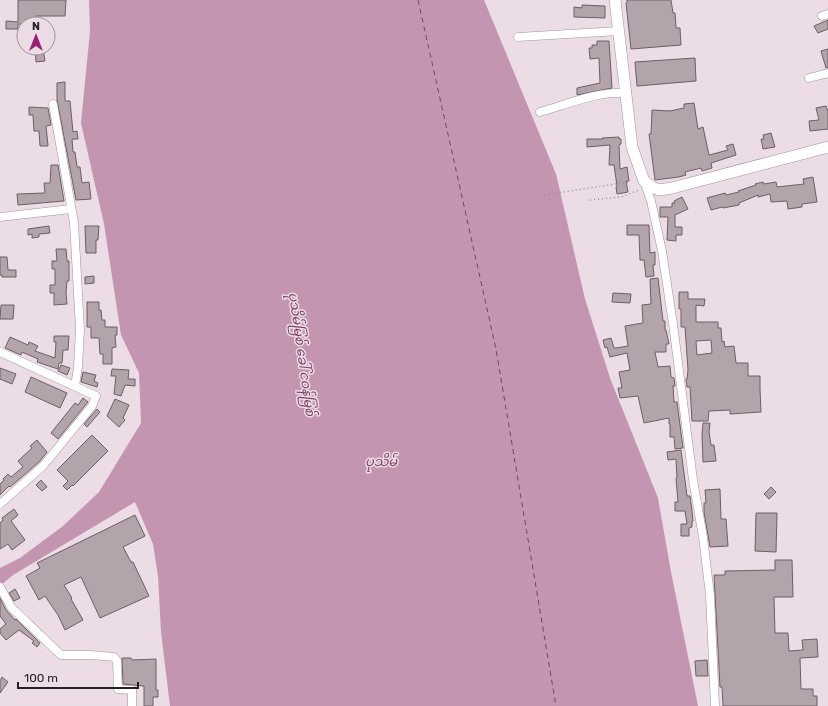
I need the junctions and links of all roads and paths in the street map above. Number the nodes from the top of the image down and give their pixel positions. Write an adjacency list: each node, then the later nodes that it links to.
1 (615, 0): 2 (street)
2 (619, 31): 3 (street); 6 (street)
3 (518, 37)
4 (828, 73): 5 (street)
5 (809, 78)
6 (627, 93): 8 (street); 10 (street)
7 (53, 104): 14 (street)
8 (540, 112)
9 (828, 147): 10 (street)
10 (644, 181): 13 (path); 21 (street)
11 (629, 182): 12 (path)
12 (544, 195)
13 (590, 200)
14 (71, 209): 15 (street); 17 (street)
15 (0, 217)
16 (0, 352): 17 (street)
17 (75, 386): 18 (street)
18 (0, 504)
19 (0, 587): 20 (street)
20 (132, 706)
21 (715, 706)

